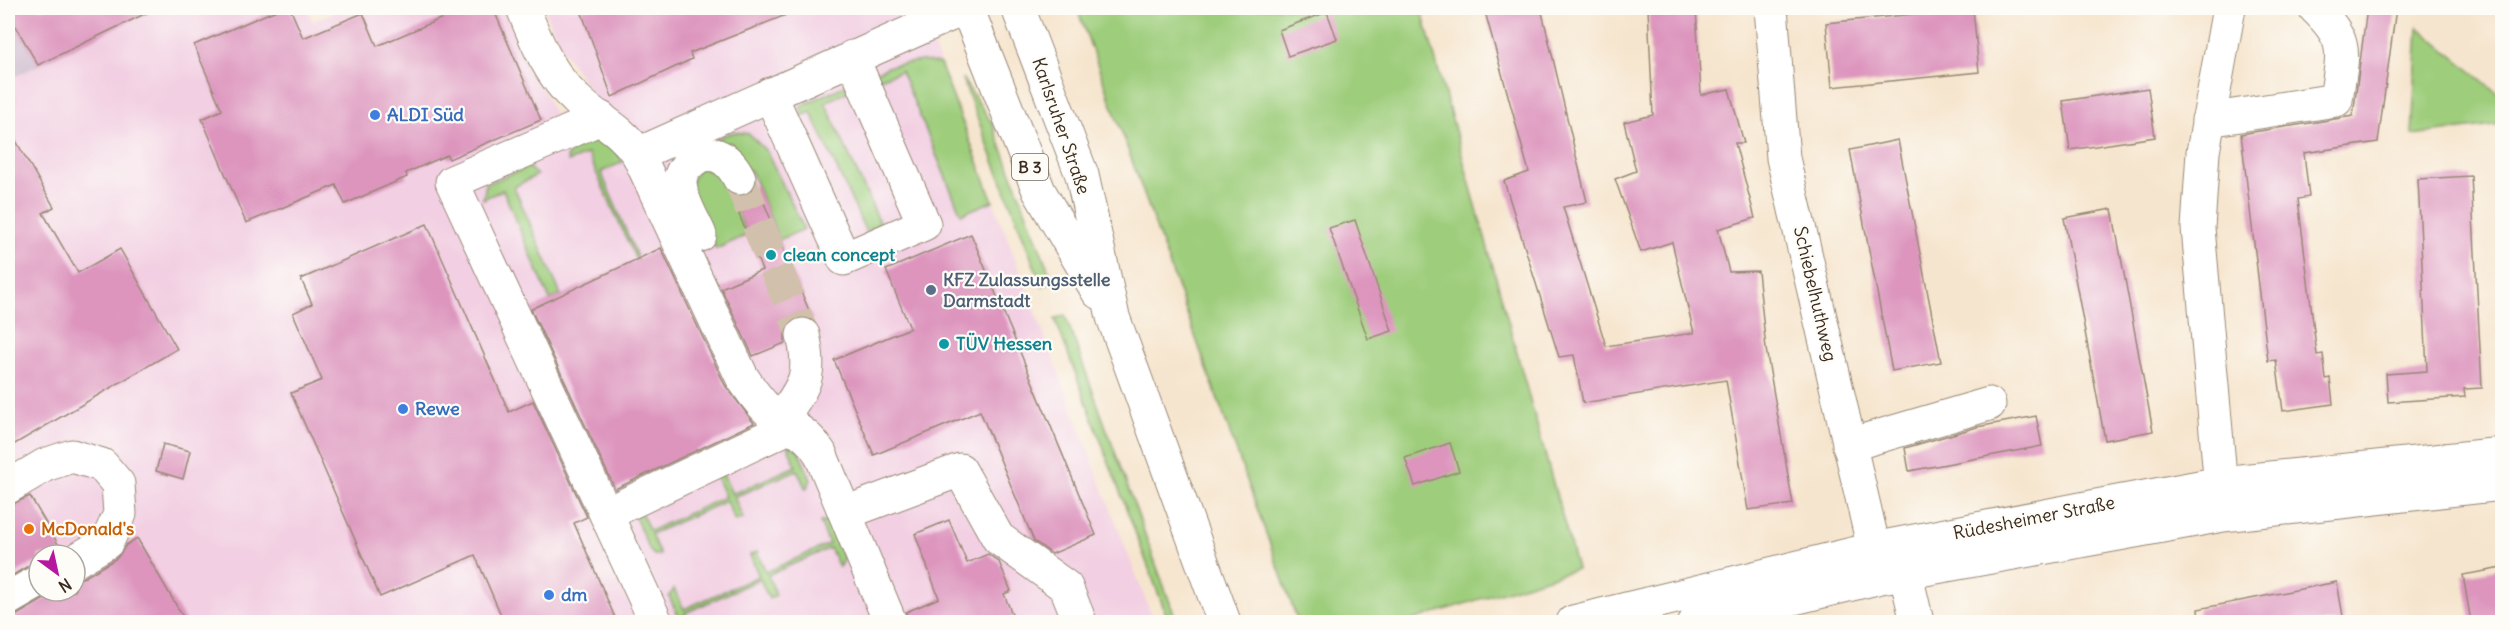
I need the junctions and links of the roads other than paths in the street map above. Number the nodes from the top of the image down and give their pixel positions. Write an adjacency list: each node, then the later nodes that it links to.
1 (523, 8): 9 (main road)
2 (966, 8): 7 (main road); 13 (main road, Karlsruher Straße / B 3)
3 (1018, 8): 13 (main road, Karlsruher Straße / B 3)
4 (1771, 8): 17 (main road, Schiebelhuthweg)
5 (2229, 8): 10 (main road)
6 (2315, 8): 10 (main road)
7 (852, 57): 8 (main road); 8 (main road)
8 (770, 94): 11 (main road)
9 (601, 118): 11 (main road); 23 (main road)
10 (2208, 120): 19 (main road)
11 (638, 154): 16 (main road)
12 (739, 178): 16 (main road)
13 (1113, 317): 32 (main road, Karlsruher Straße / B 3)
14 (803, 335): 16 (main road)
15 (1989, 404): 17 (main road)
16 (778, 416): 22 (main road); 23 (main road)
17 (1849, 445): 26 (main road, Schiebelhuthweg)
18 (2502, 454): 19 (main road, Rüdesheimer Straße)
19 (2221, 483): 24 (main road); 26 (main road, Rüdesheimer Straße)
20 (2502, 484): 24 (main road, Rüdesheimer Straße)
21 (8, 487): 25 (main road)
22 (845, 513): 30 (main road); 31 (main road)
23 (606, 514): 29 (main road)
24 (2223, 515): 26 (main road, Rüdesheimer Straße)
25 (87, 554)
26 (1889, 560): 33 (main road, Rüdesheimer Straße); 34 (main road, Rüdesheimer Straße); 35 (main road, Schiebelhuthweg)
27 (27, 588): 28 (main road)
28 (8, 599)
29 (656, 622)
30 (890, 622)
31 (1080, 622)
32 (1224, 622)
33 (1573, 622)
34 (1695, 622)
35 (1917, 622)

